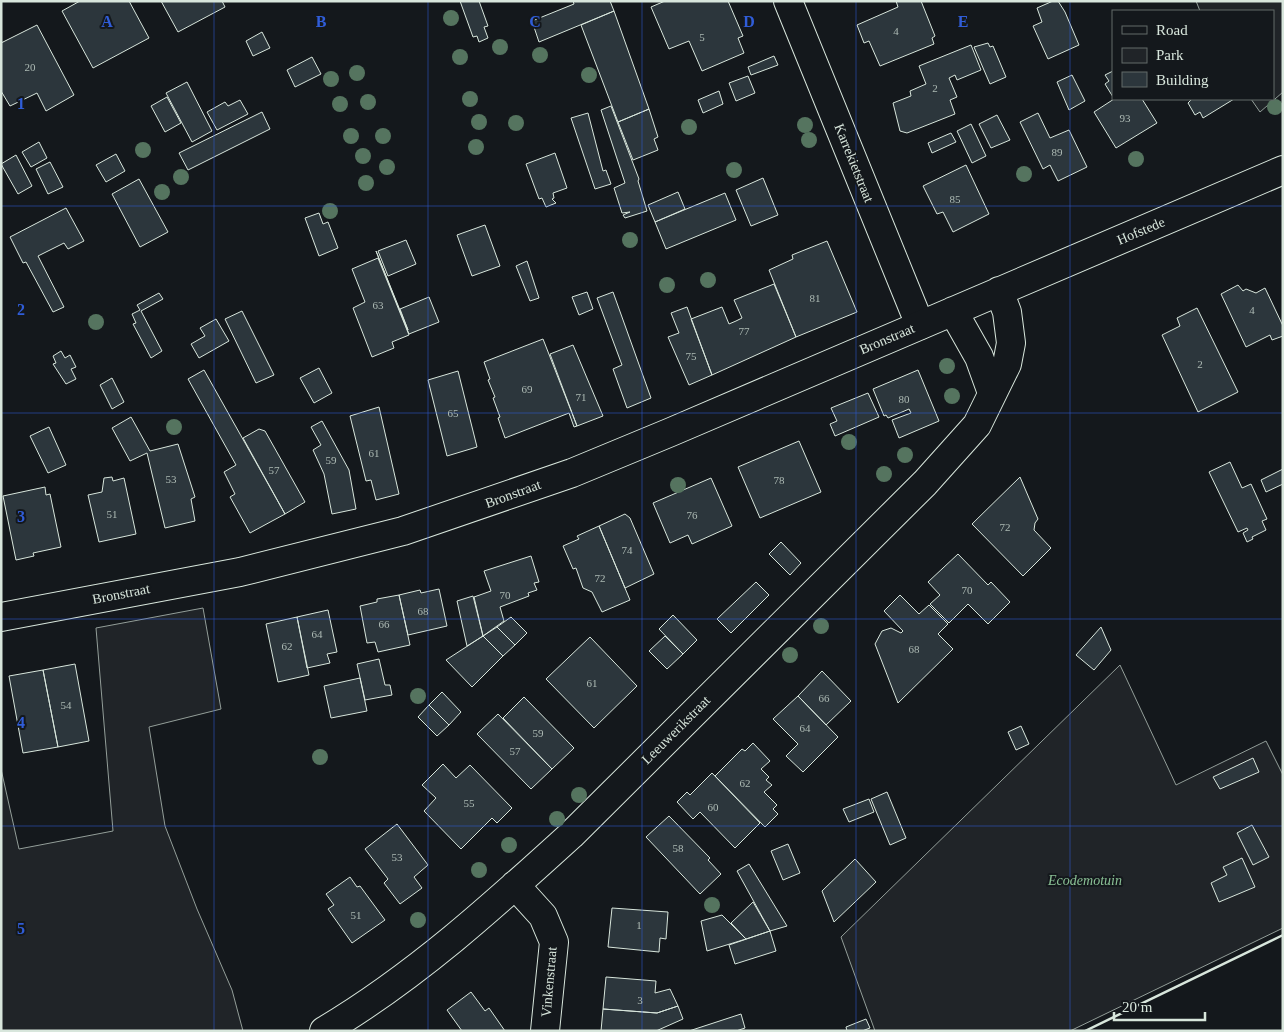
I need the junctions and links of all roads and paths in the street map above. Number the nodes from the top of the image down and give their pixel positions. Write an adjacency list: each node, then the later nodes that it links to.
1 (788, 1): 5 (street, Karrekietstraat)
2 (1283, 170): 3 (street, Hofstede)
3 (1000, 290): 4 (street, Bronstraat); 6 (street, Leeuwerikstraat)
4 (953, 311): 5 (street, Bronstraat); 6 (street)
5 (920, 325): 7 (street, Bronstraat)
6 (992, 393): 8 (street, Leeuwerikstraat)
7 (1, 616)
8 (515, 886): 9 (street, Leeuwerikstraat); 10 (street, Vinkenstraat)
9 (324, 1031)
10 (545, 1031)

